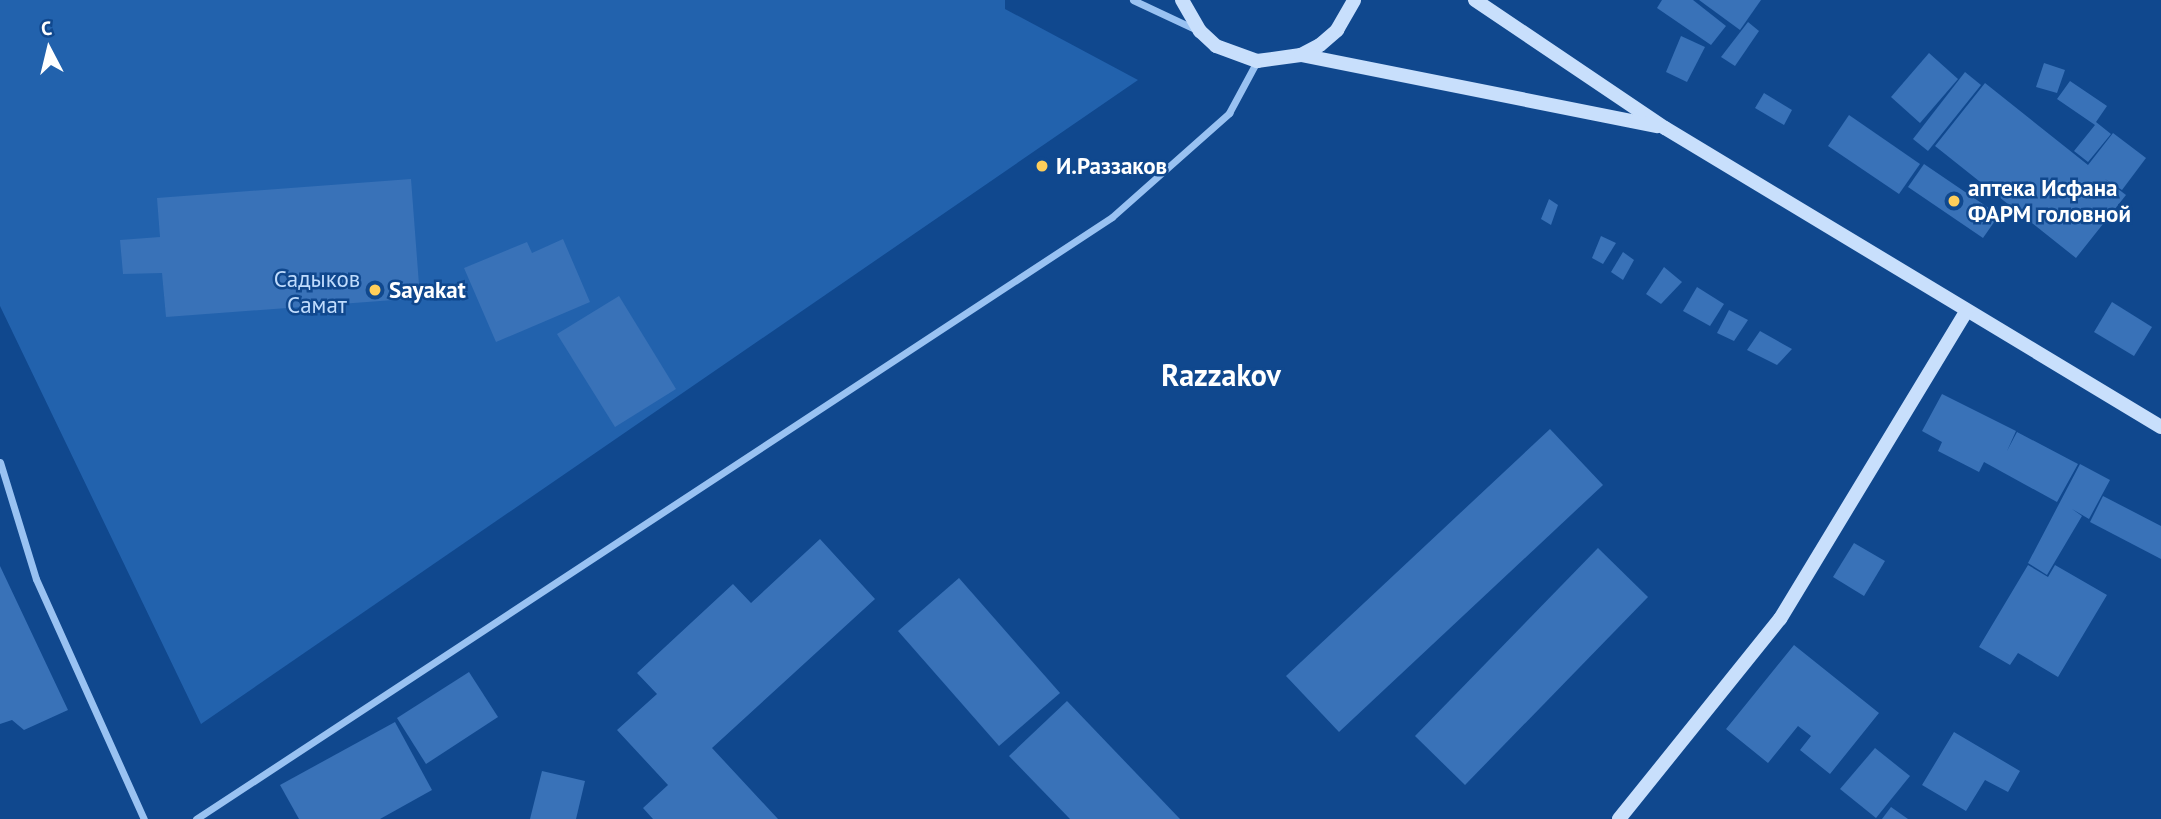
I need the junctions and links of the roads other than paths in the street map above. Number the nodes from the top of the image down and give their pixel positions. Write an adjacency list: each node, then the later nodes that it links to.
1 (1133, 0): 5 (street)
2 (1182, 0): 5 (main road)
3 (1354, 0): 6 (main road)
4 (1475, 0): 8 (main road)
5 (1200, 31): 7 (main road)
6 (1301, 55): 7 (main road); 8 (main road)
7 (1257, 61): 13 (street)
8 (1665, 128): 9 (main road)
9 (1966, 312): 10 (main road); 14 (main road)
10 (2161, 427)
11 (0, 461): 12 (street)
12 (144, 819)
13 (196, 819)
14 (1619, 819)

